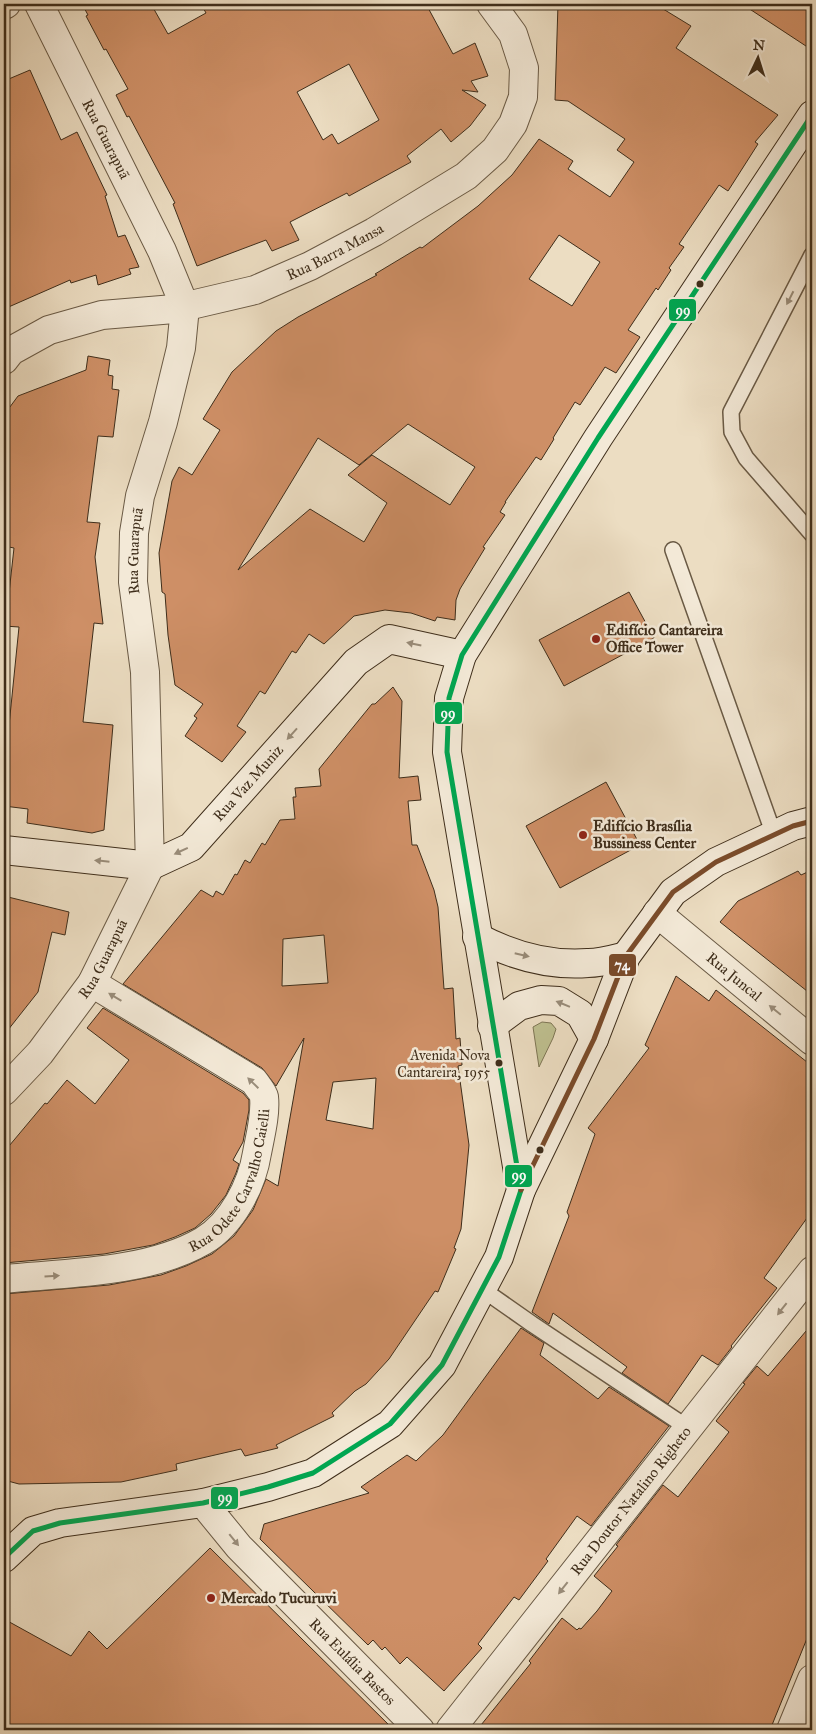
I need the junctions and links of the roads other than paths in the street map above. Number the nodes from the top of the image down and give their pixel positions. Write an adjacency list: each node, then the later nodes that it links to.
1 (39, 4): 5 (street, Rua Guarapuã)
2 (491, 4): 5 (street, Rua Barra Mansa)
3 (812, 115): 9 (street)
4 (812, 255): 7 (lane, one-way to 7)
5 (184, 306): 6 (street, Rua Barra Mansa); 13 (street, Rua Guarapuã)
6 (4, 360)
7 (812, 534)
8 (672, 550): 11 (lane)
9 (462, 655): 13 (street, Rua Vaz Muniz, one-way to 13); 15 (street)
10 (812, 821): 11 (street)
11 (774, 835): 14 (street)
12 (4, 850): 13 (street, one-way to 12)
13 (150, 866): 17 (street, Rua Guarapuã)
14 (657, 913): 16 (street); 20 (street, Rua Juncal, one-way to 14)
15 (477, 937): 16 (street, one-way to 16); 18 (street)
16 (626, 956): 19 (street)
17 (92, 982): 21 (street, Rua Guarapuã); 24 (street, Rua Odete Carvalho Caielli, one-way to 17)
18 (492, 1026): 19 (street, one-way to 18); 22 (street)
19 (594, 1039): 22 (street)
20 (812, 1041)
21 (4, 1091)
22 (520, 1190): 25 (street)
23 (812, 1270): 26 (street, Rua Doutor Natalino Righeto, one-way to 26)
24 (4, 1280)
25 (482, 1289): 26 (lane); 27 (street)
26 (688, 1428): 31 (street, Rua Doutor Natalino Righeto, one-way to 31)
27 (203, 1503): 28 (street); 30 (street, Rua Eulália Bastos, one-way to 30)
28 (8, 1547)
29 (812, 1678): 32 (street)
30 (420, 1730)
31 (450, 1730)
32 (791, 1730)

